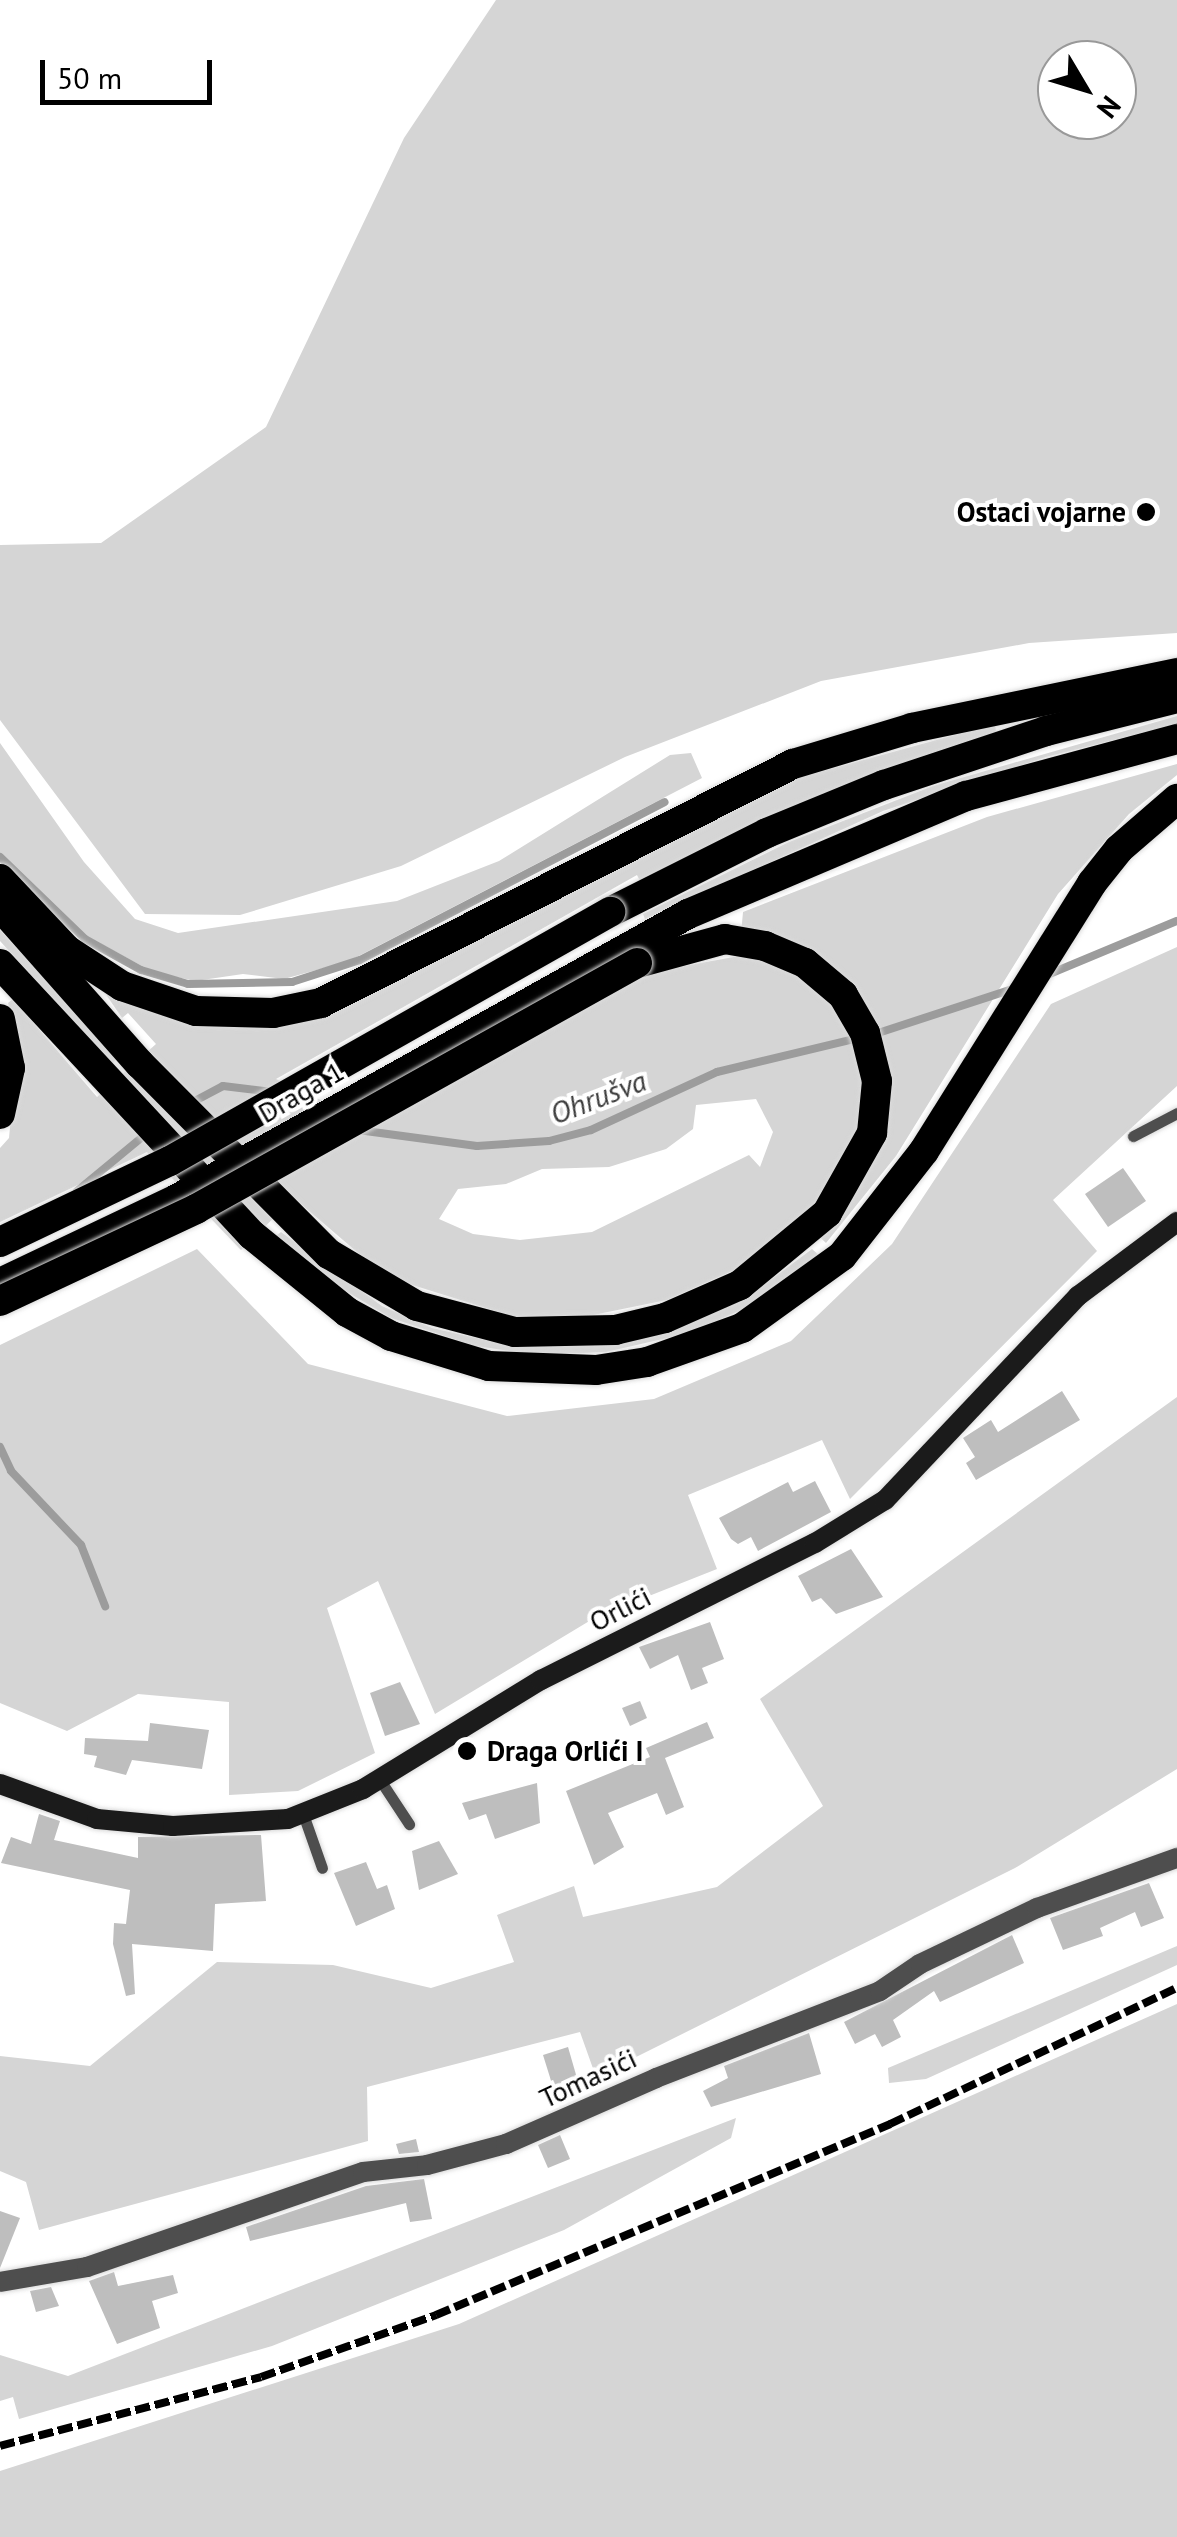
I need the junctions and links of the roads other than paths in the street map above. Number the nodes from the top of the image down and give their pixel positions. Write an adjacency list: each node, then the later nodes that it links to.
1 (1177, 674): 5 (highway)
2 (1177, 698): 14 (highway, Draga 1, bridge)
3 (1177, 739): 7 (highway)
4 (1177, 800): 8 (highway, bridge)
5 (0, 879)
6 (0, 906): 7 (highway, bridge)
7 (633, 954): 15 (highway, Draga 1); 16 (highway, bridge)
8 (0, 964)
9 (0, 1018): 11 (highway)
10 (1177, 1113): 12 (lane)
11 (0, 1114)
12 (1133, 1136)
13 (1176, 1223): 17 (street, Orlići)
14 (0, 1242)
15 (0, 1283)
16 (0, 1301)
17 (380, 1780): 19 (street, Orlići); 20 (lane)
18 (0, 1784): 19 (street, Orlići)
19 (303, 1814): 22 (lane)
20 (408, 1824)
21 (1177, 1858): 23 (street, Tomasići)
22 (322, 1868)
23 (0, 2282)

